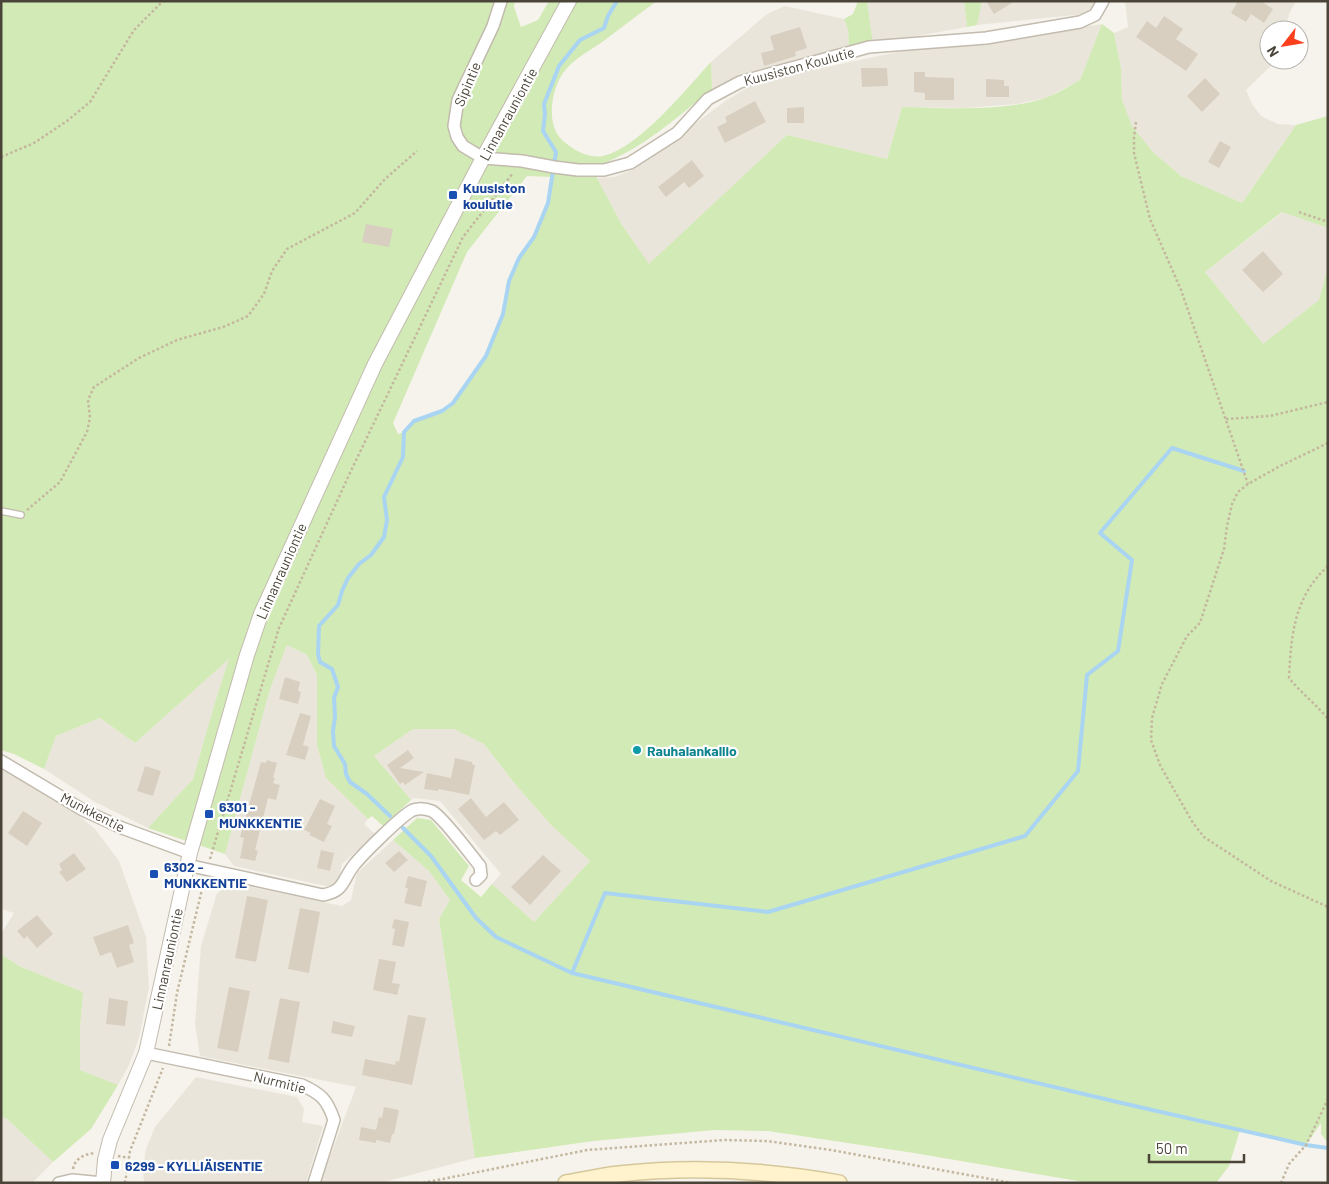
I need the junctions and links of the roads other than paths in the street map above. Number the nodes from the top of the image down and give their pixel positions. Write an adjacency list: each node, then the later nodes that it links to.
1 (500, 1): 4 (street, Sipintie)
2 (569, 1): 4 (street, Linnanrauniontie)
3 (1103, 1): 4 (street, Kuusiston Koulutie)
4 (483, 158): 8 (street, Linnanrauniontie)
5 (1, 511): 6 (lane)
6 (21, 515)
7 (1, 761): 8 (street, Munkkentie)
8 (189, 859): 9 (street, Munkkentie); 10 (street, Linnanrauniontie)
9 (476, 880)
10 (146, 1053): 12 (street, Linnanrauniontie); 13 (street, Nurmitie)
11 (59, 1183): 12 (street)
12 (103, 1183)
13 (314, 1183)
14 (566, 1183): 15 (main road)
15 (839, 1183)

